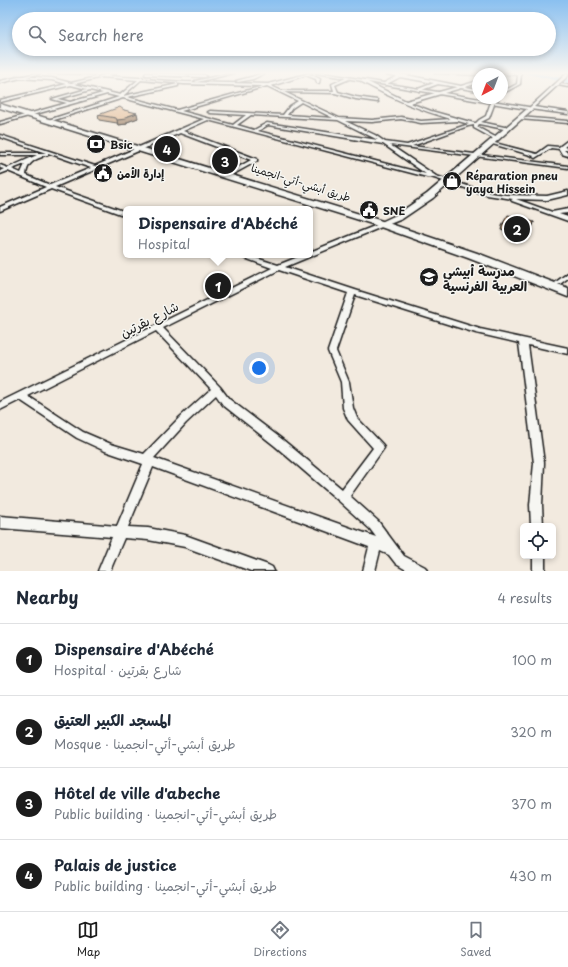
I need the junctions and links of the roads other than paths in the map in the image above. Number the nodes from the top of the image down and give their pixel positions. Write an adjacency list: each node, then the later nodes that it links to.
1 (15, 100): 18 (street)
2 (56, 100): 19 (street)
3 (84, 100): 19 (street)
4 (115, 100): 24 (street)
5 (133, 100): 25 (street)
6 (216, 100): 25 (street)
7 (220, 100): 27 (street)
8 (298, 100): 14 (street)
9 (368, 100): 15 (street)
10 (385, 100): 15 (street)
11 (398, 100): 16 (street)
12 (416, 100): 16 (street)
13 (540, 100): 22 (street)
14 (301, 101): 32 (street); 35 (street)
15 (377, 101): 21 (street)
16 (405, 103): 37 (street)
17 (508, 103): 22 (street)
18 (0, 104): 29 (highway)
19 (68, 104): 24 (street); 29 (street)
20 (493, 104): 42 (street)
21 (376, 106)
22 (531, 108): 26 (street); 34 (street)
23 (568, 108): 26 (street)
24 (85, 109): 36 (street)
25 (178, 111): 33 (street)
26 (556, 111): 28 (street)
27 (210, 112): 30 (street); 33 (street)
28 (568, 113)
29 (30, 114): 36 (highway); 39 (street)
30 (250, 114): 31 (street); 43 (street)
31 (274, 116): 32 (street); 41 (street)
32 (284, 116): 35 (street)
33 (205, 118): 43 (street); 45 (street)
34 (520, 118): 38 (street); 44 (street)
35 (338, 119): 37 (street); 49 (street)
36 (49, 120): 55 (highway)
37 (457, 120): 40 (street)
38 (568, 122)
39 (0, 123)
40 (472, 123): 42 (street); 52 (street)
41 (267, 124): 46 (street); 49 (street)
42 (478, 124): 44 (street); 48 (street)
43 (234, 126): 46 (street)
44 (508, 129): 48 (street)
45 (179, 131): 55 (street); 68 (street)
46 (255, 131): 70 (street)
47 (0, 136): 57 (street)
48 (496, 139): 51 (street)
49 (384, 142): 52 (street); 70 (street)
50 (568, 142): 53 (street)
51 (491, 143): 58 (street); 60 (street)
52 (408, 146): 60 (street)
53 (560, 148): 54 (street); 58 (street); 59 (street)
54 (568, 148)
55 (140, 149): 65 (street); 68 (highway)
56 (0, 154): 57 (street)
57 (52, 154): 61 (street); 65 (street)
58 (537, 155): 62 (street)
59 (568, 155)
60 (476, 156): 62 (street); 71 (street)
61 (30, 160): 66 (street); 69 (street)
62 (528, 163): 64 (street)
63 (0, 166): 66 (street)
64 (568, 167)
65 (96, 168): 72 (street)
66 (9, 170): 67 (street); 69 (street)
67 (0, 173)
68 (228, 175): 80 (highway)
69 (23, 176): 72 (street)
70 (434, 178): 71 (street)
71 (446, 182): 74 (street); 80 (street)
72 (50, 187): 75 (street); 77 (street)
73 (568, 193): 74 (street)
74 (506, 197): 78 (street)
75 (0, 209)
76 (568, 211): 78 (street)
77 (123, 213)
78 (551, 213): 79 (street)
79 (568, 219)
80 (385, 224): 81 (street, شارع بقرتين); 86 (highway); 89 (highway)
81 (313, 253)
82 (249, 258): 84 (street)
83 (302, 258): 84 (street, شارع بقرتين)
84 (277, 268): 88 (street); 90 (street, شارع بقرتين)
85 (568, 275): 86 (street)
86 (558, 283): 87 (highway)
87 (568, 287)
88 (352, 292): 91 (street); 97 (street)
89 (568, 293)
90 (158, 328): 93 (street); 94 (street, شارع بقرتين)
91 (523, 341): 92 (street); 99 (street)
92 (568, 351)
93 (217, 389): 96 (street); 97 (street)
94 (20, 396): 95 (street, شارع بقرتين); 96 (street)
95 (1, 404)
96 (148, 461): 100 (street); 101 (street)
97 (343, 496): 102 (street)
98 (0, 522): 100 (street)
99 (537, 523)
100 (120, 532): 104 (street); 105 (street)
101 (376, 543): 102 (street); 106 (street)
102 (393, 550): 107 (street)
103 (539, 559): 108 (street)
104 (104, 571)
105 (268, 571)
106 (368, 571)
107 (421, 571)
108 (539, 571)

